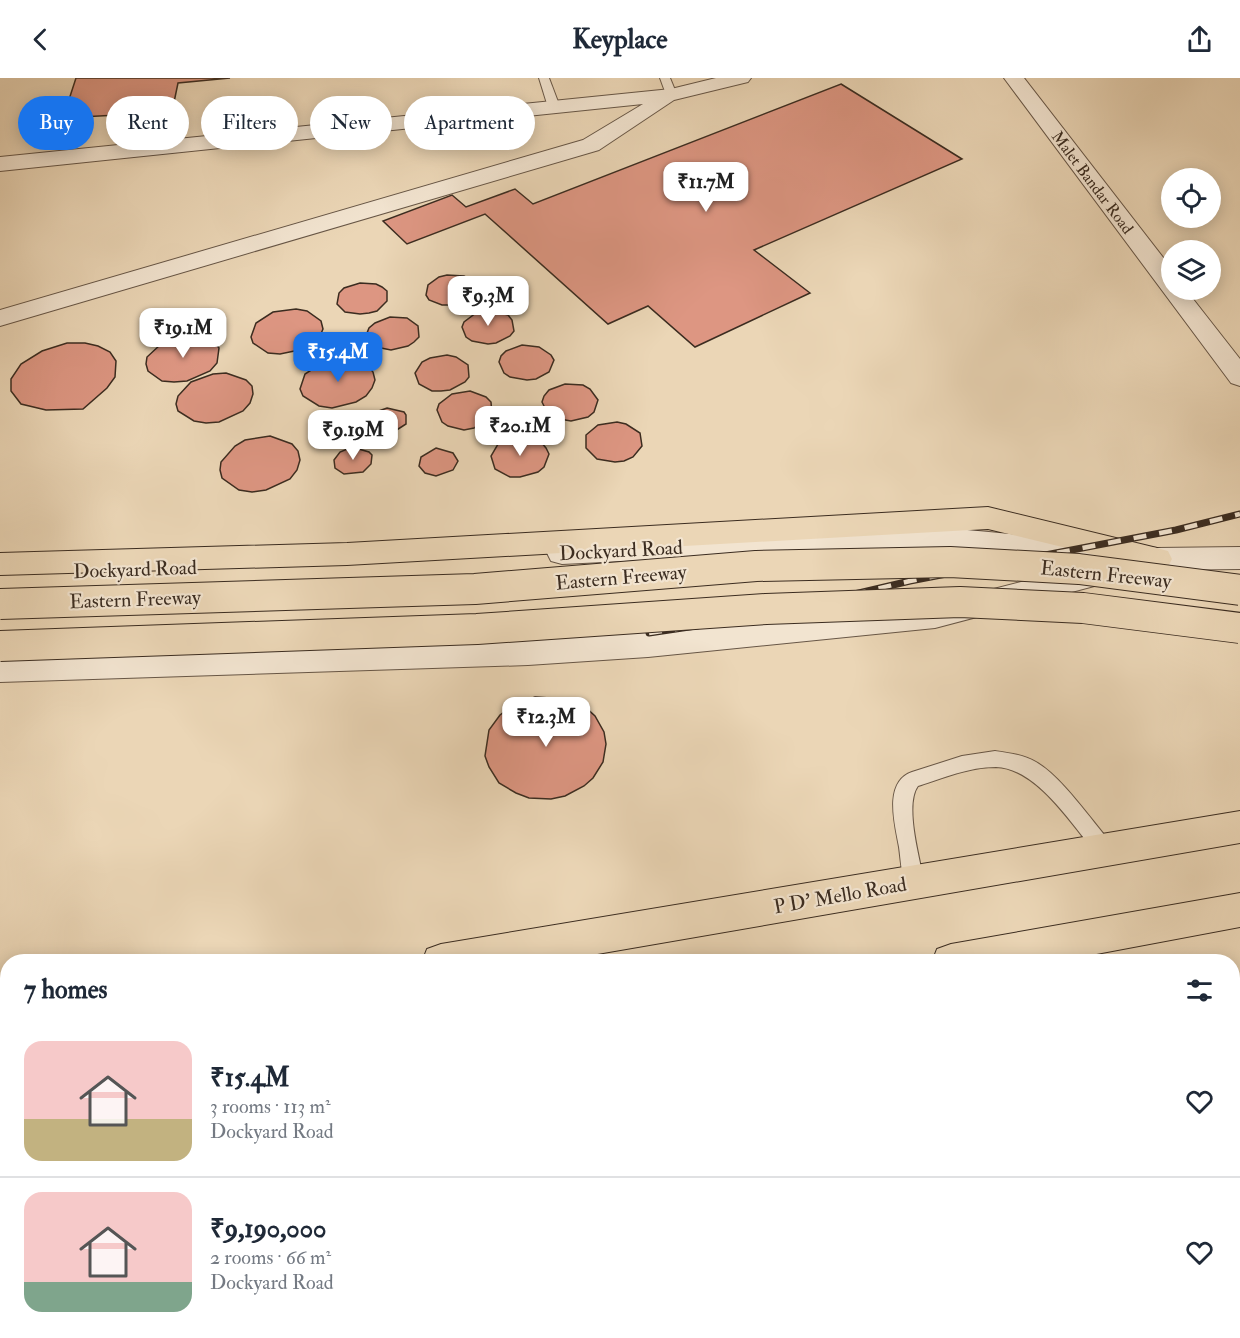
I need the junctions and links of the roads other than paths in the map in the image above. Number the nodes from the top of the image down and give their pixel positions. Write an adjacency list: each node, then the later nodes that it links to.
1 (544, 78): 5 (lane)
2 (741, 78): 4 (street)
3 (1014, 78): 7 (street, Malet Bandar Road)
4 (668, 86): 5 (street); 8 (street); 10 (street)
5 (554, 107): 6 (street)
6 (0, 164)
7 (1161, 272)
8 (0, 298)
9 (1182, 300): 11 (street, Malet Bandar Road)
10 (0, 318)
11 (1240, 377)
12 (1240, 558): 13 (street, Dockyard Road)
13 (1157, 559): 14 (main road); 15 (street, Dockyard Road); 20 (street)
14 (0, 564)
15 (0, 573)
16 (1240, 590): 17 (main road, Eastern Freeway, bridge)
17 (0, 604)
18 (1240, 628): 19 (main road, Eastern Freeway, bridge)
19 (0, 646)
20 (0, 669)
21 (1240, 827): 22 (main road, P D' Mello Road)
22 (1105, 850): 23 (main road, P D' Mello Road); 23 (lane)
23 (914, 882): 25 (main road, P D' Mello Road)
24 (1240, 910): 26 (main road)
25 (488, 954)
26 (995, 954)

